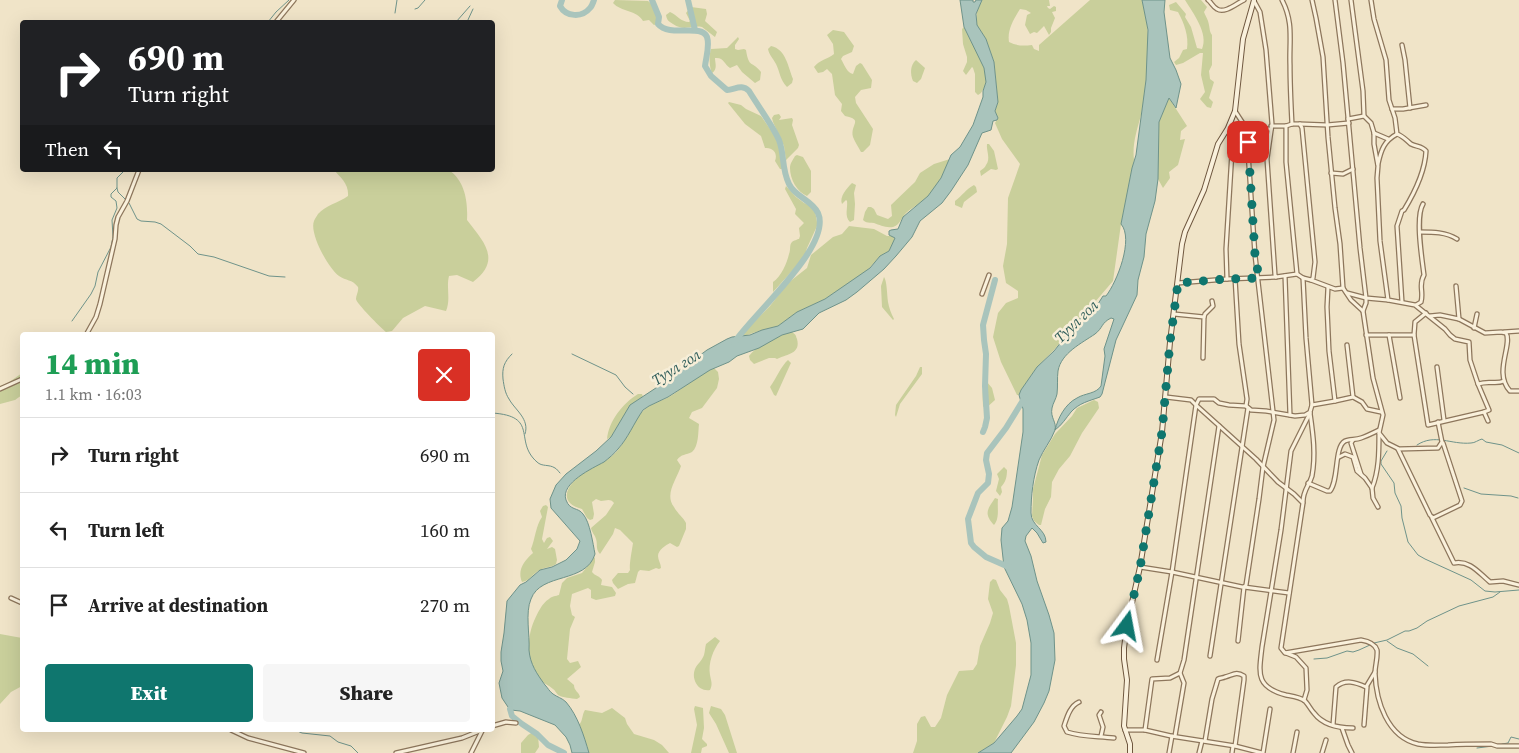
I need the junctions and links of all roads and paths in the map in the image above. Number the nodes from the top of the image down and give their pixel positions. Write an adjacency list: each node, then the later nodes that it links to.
1 (294, 0): 10 (street)
2 (1208, 0): 3 (street)
3 (1244, 0)
4 (1254, 0): 15 (main road); 23 (street)
5 (1282, 0): 18 (street)
6 (1312, 0): 20 (street)
7 (1335, 0): 17 (street)
8 (1351, 0): 16 (street)
9 (1371, 0): 14 (street)
10 (278, 20)
11 (1402, 45): 13 (street)
12 (1426, 105): 13 (street)
13 (1410, 108): 14 (street)
14 (1392, 109): 26 (street)
15 (1235, 111): 22 (main road); 24 (street)
16 (1364, 116): 17 (street); 25 (street)
17 (1348, 121): 20 (street); 29 (street)
18 (1292, 124): 19 (street); 21 (street)
19 (1300, 124): 20 (street); 43 (street)
20 (1327, 125): 31 (street)
21 (1286, 126): 23 (street); 36 (street)
22 (1228, 128): 42 (street); 44 (main road)
23 (1271, 128): 24 (street); 38 (street)
24 (1247, 129): 40 (street)
25 (1374, 133): 27 (street); 28 (street)
26 (1396, 134): 27 (street); 53 (street)
27 (1388, 139): 28 (street)
28 (1378, 166): 51 (street)
29 (1353, 169): 31 (street); 50 (street)
30 (138, 172): 64 (street)
31 (1331, 173): 47 (street)
32 (1423, 204): 33 (street)
33 (1420, 232): 34 (street); 54 (street)
34 (1457, 239)
35 (989, 274): 49 (street)
36 (1297, 274): 37 (street); 41 (street)
37 (1285, 276): 38 (street); 88 (street)
38 (1276, 277): 40 (street)
39 (1235, 278): 40 (street); 42 (street); 83 (street)
40 (1259, 278): 87 (street)
41 (1303, 278): 43 (street); 82 (street)
42 (1227, 279): 44 (street)
43 (1311, 280): 46 (street)
44 (1178, 283): 57 (main road)
45 (1456, 286): 61 (street)
46 (1328, 287): 47 (street); 80 (street)
47 (1343, 288): 48 (street)
48 (1346, 293): 50 (street); 55 (street)
49 (982, 294)
50 (1366, 298): 51 (street); 55 (street)
51 (1388, 300): 53 (street)
52 (1212, 301): 60 (street)
53 (1402, 302): 54 (street)
54 (1416, 305): 56 (street)
55 (1363, 311): 66 (street)
56 (1426, 313): 59 (street); 68 (street)
57 (1174, 314): 60 (street); 77 (main road)
58 (1476, 314): 62 (street)
59 (1430, 316): 61 (street); 74 (street)
60 (1204, 317): 70 (street)
61 (1459, 318): 62 (street)
62 (1474, 328): 65 (street)
63 (1519, 330): 65 (street)
64 (88, 332)
65 (1501, 332): 73 (street)
66 (1366, 335): 67 (street); 85 (street)
67 (1390, 335): 68 (street); 79 (street)
68 (1414, 335): 91 (street)
69 (1347, 345): 78 (street)
70 (1202, 358)
71 (1437, 366): 89 (street)
72 (20, 380): 75 (street)
73 (1504, 381): 74 (street); 76 (street)
74 (1478, 384): 86 (street)
75 (0, 389)
76 (1519, 391)
77 (1166, 397): 81 (street); 107 (main road)
78 (1353, 397): 80 (street); 85 (street)
79 (1400, 398)
80 (1335, 401): 82 (street)
81 (1196, 405): 83 (street); 92 (street); 108 (street)
82 (1312, 405): 84 (street)
83 (1247, 407): 87 (street); 96 (street)
84 (1310, 412): 88 (street); 101 (street); 102 (street)
85 (1382, 412): 93 (street)
86 (1484, 412): 89 (street); 90 (street)
87 (1273, 413): 88 (street); 99 (street)
88 (1290, 415)
89 (1444, 420): 91 (street)
90 (1488, 421)
91 (1438, 422): 95 (street)
92 (1219, 425): 96 (street); 109 (street)
93 (1379, 431): 94 (street); 97 (street); 103 (street)
94 (1353, 440): 98 (street); 100 (street)
95 (1442, 442): 97 (street); 106 (street)
96 (1243, 448): 99 (street); 110 (street)
97 (1398, 449): 106 (street)
98 (1338, 458): 100 (street); 101 (street)
99 (1263, 467): 102 (street); 112 (street)
100 (1362, 475): 103 (street)
101 (1308, 484): 104 (street)
102 (1286, 488): 104 (street); 113 (street)
103 (1372, 488): 105 (street)
104 (1303, 503): 114 (street)
105 (1378, 508)
106 (1432, 518): 111 (street)
107 (1140, 568): 108 (street); 134 (main road)
108 (1172, 572): 109 (street); 120 (street)
109 (1196, 578): 110 (street); 122 (street)
110 (1221, 584): 112 (street); 119 (street)
111 (1519, 585)
112 (1244, 587): 113 (street); 117 (street)
113 (1270, 590): 114 (street); 124 (street)
114 (1289, 593): 118 (street)
115 (11, 598): 116 (street)
116 (20, 602)
117 (1238, 641)
118 (1285, 653): 121 (street); 124 (street)
119 (1210, 656)
120 (1157, 660)
121 (1375, 672): 123 (street); 146 (street)
122 (1180, 673): 135 (street); 141 (street)
123 (1367, 686): 130 (street); 131 (street)
124 (1304, 700): 130 (street)
125 (1079, 702): 140 (street)
126 (1270, 709): 154 (street)
127 (1101, 712): 140 (street)
128 (516, 724): 129 (street)
129 (495, 725)
130 (1333, 725): 132 (street)
131 (1364, 725)
132 (1342, 728): 133 (street); 157 (street)
133 (1353, 728)
134 (1125, 730): 135 (street); 150 (main road)
135 (1145, 730): 141 (street)
136 (235, 732): 147 (street)
137 (477, 732): 148 (street)
138 (481, 732): 149 (street)
139 (1298, 732): 155 (street)
140 (1101, 736): 142 (street)
141 (1174, 736): 144 (street); 151 (street)
142 (1114, 738)
143 (1326, 740): 156 (street)
144 (1203, 741): 145 (street); 145 (street); 152 (street)
145 (1234, 746): 153 (street); 154 (street)
146 (1519, 746)
147 (304, 753)
148 (396, 753)
149 (471, 753)
150 (1130, 753)
151 (1169, 753)
152 (1199, 753)
153 (1232, 753)
154 (1262, 753)
155 (1293, 753)
156 (1322, 753)
157 (1352, 753)

